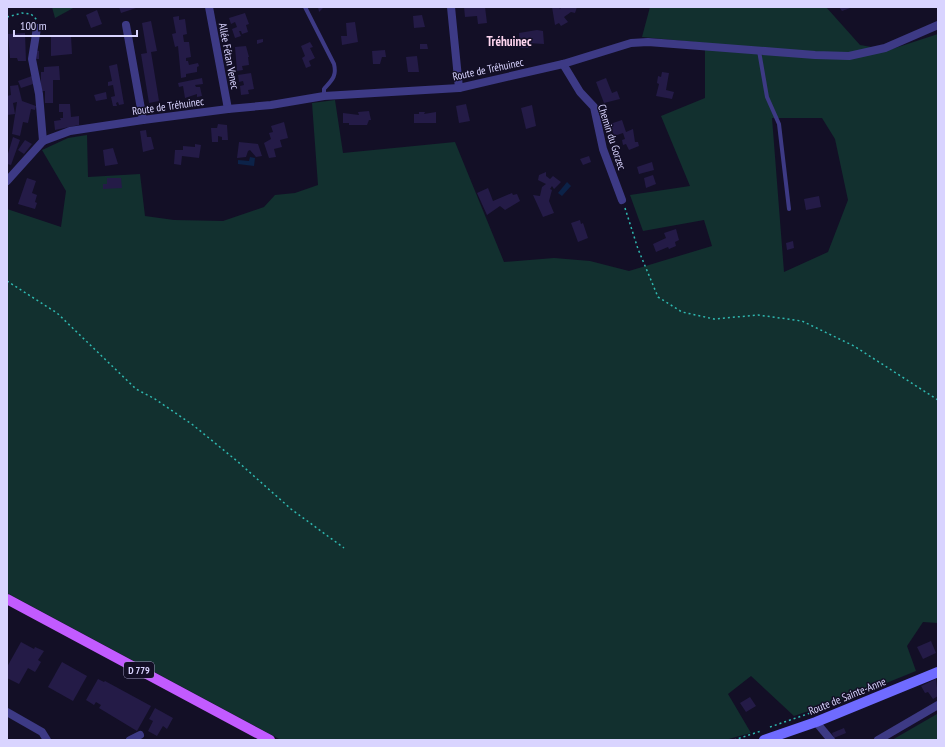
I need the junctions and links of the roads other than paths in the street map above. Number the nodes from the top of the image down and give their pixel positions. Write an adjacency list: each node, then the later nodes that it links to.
1 (305, 7): 10 (lane)
2 (451, 7): 9 (street)
3 (209, 8): 11 (street, Allée Fétan Venec)
4 (126, 25): 12 (street)
5 (938, 25): 7 (street, Route de Tréhuinec)
6 (37, 28): 13 (street)
7 (758, 50): 8 (street, Route de Tréhuinec); 16 (lane)
8 (563, 64): 9 (street, Route de Tréhuinec); 15 (street, Chemin du Gorzec)
9 (459, 88): 10 (street, Route de Tréhuinec)
10 (324, 96): 11 (street, Route de Tréhuinec)
11 (228, 109): 12 (street, Route de Tréhuinec)
12 (143, 120): 13 (street, Route de Tréhuinec)
13 (43, 141): 14 (street, Route de Tréhuinec)
14 (7, 181)
15 (622, 200)
16 (789, 209)
17 (7, 599): 25 (main road, D 779)
18 (938, 672): 21 (main road, Route de Sainte-Anne)
19 (938, 705): 28 (street)
20 (7, 712): 23 (street)
21 (816, 722): 26 (main road, Route de Sainte-Anne); 27 (street)
22 (140, 735): 24 (street)
23 (47, 740)
24 (130, 740)
25 (270, 740)
26 (764, 740)
27 (831, 740)
28 (878, 740)

